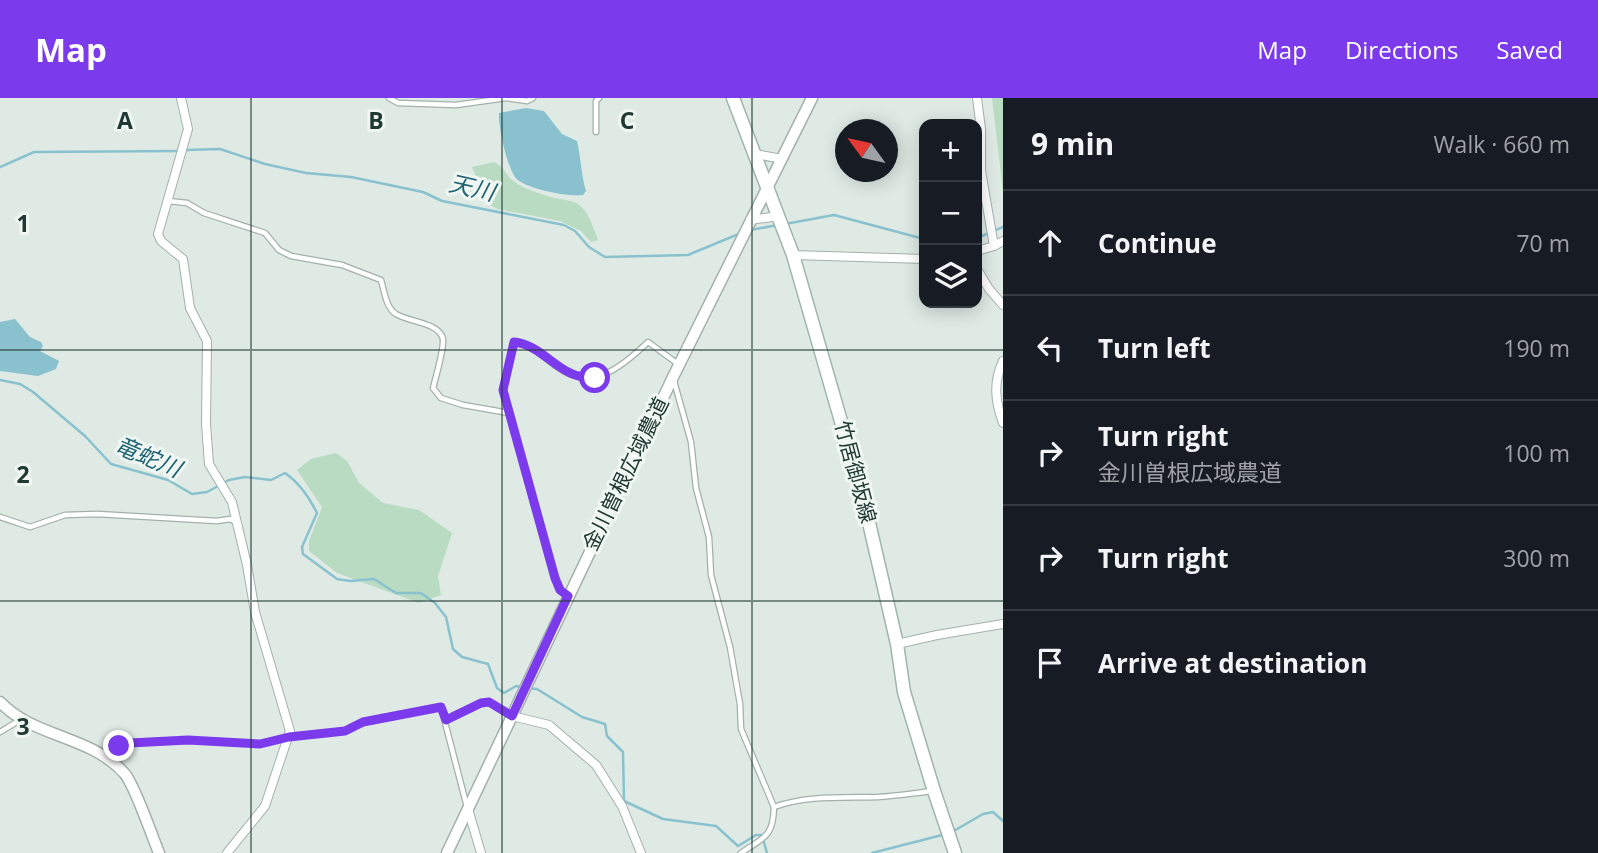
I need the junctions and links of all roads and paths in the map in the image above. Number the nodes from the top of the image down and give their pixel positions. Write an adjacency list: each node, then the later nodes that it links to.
1 (181, 98): 12 (street)
2 (389, 98): 3 (lane)
3 (533, 98)
4 (599, 98): 8 (lane)
5 (733, 98): 9 (main road, 竹居御坂線)
6 (812, 98): 10 (street, 金川曽根広域農道)
7 (977, 98): 16 (street)
8 (596, 132)
9 (755, 154): 10 (street); 11 (main road, 竹居御坂線)
10 (782, 159): 11 (street, 金川曽根広域農道)
11 (768, 187): 13 (street, 金川曽根広域農道); 14 (main road, 竹居御坂線)
12 (168, 201): 25 (lane); 28 (street)
13 (748, 223): 14 (street); 23 (street, 金川曽根広域農道)
14 (782, 223): 18 (main road, 竹居御坂線)
15 (1003, 241): 16 (street)
16 (994, 246): 17 (street)
17 (982, 250)
18 (793, 254): 19 (street); 31 (main road, 竹居御坂線)
19 (919, 259)
20 (982, 277): 21 (street)
21 (1003, 305)
22 (1003, 361): 26 (street)
23 (679, 365): 24 (street, 金川曽根広域農道); 25 (lane)
24 (673, 377): 29 (street, 金川曽根広域農道); 40 (lane)
25 (509, 413): 29 (lane)
26 (1003, 423)
27 (0, 517): 28 (lane)
28 (238, 522): 37 (street)
29 (568, 596): 33 (street, 金川曽根広域農道)
30 (1003, 624): 31 (street)
31 (897, 644): 39 (main road, 竹居御坂線)
32 (0, 702): 34 (street)
33 (512, 716): 35 (lane); 41 (street, 金川曽根広域農道); 46 (street)
34 (21, 719): 36 (lane); 38 (street)
35 (446, 720): 37 (lane); 41 (lane)
36 (0, 732)
37 (289, 737): 38 (lane); 43 (street)
38 (104, 754): 42 (street)
39 (934, 791): 40 (lane); 48 (main road, 竹居御坂線)
40 (774, 807): 47 (lane)
41 (468, 809): 44 (street, 金川曽根広域農道); 45 (street)
42 (159, 853)
43 (227, 853)
44 (447, 853)
45 (481, 853)
46 (641, 853)
47 (741, 853)
48 (955, 853)

